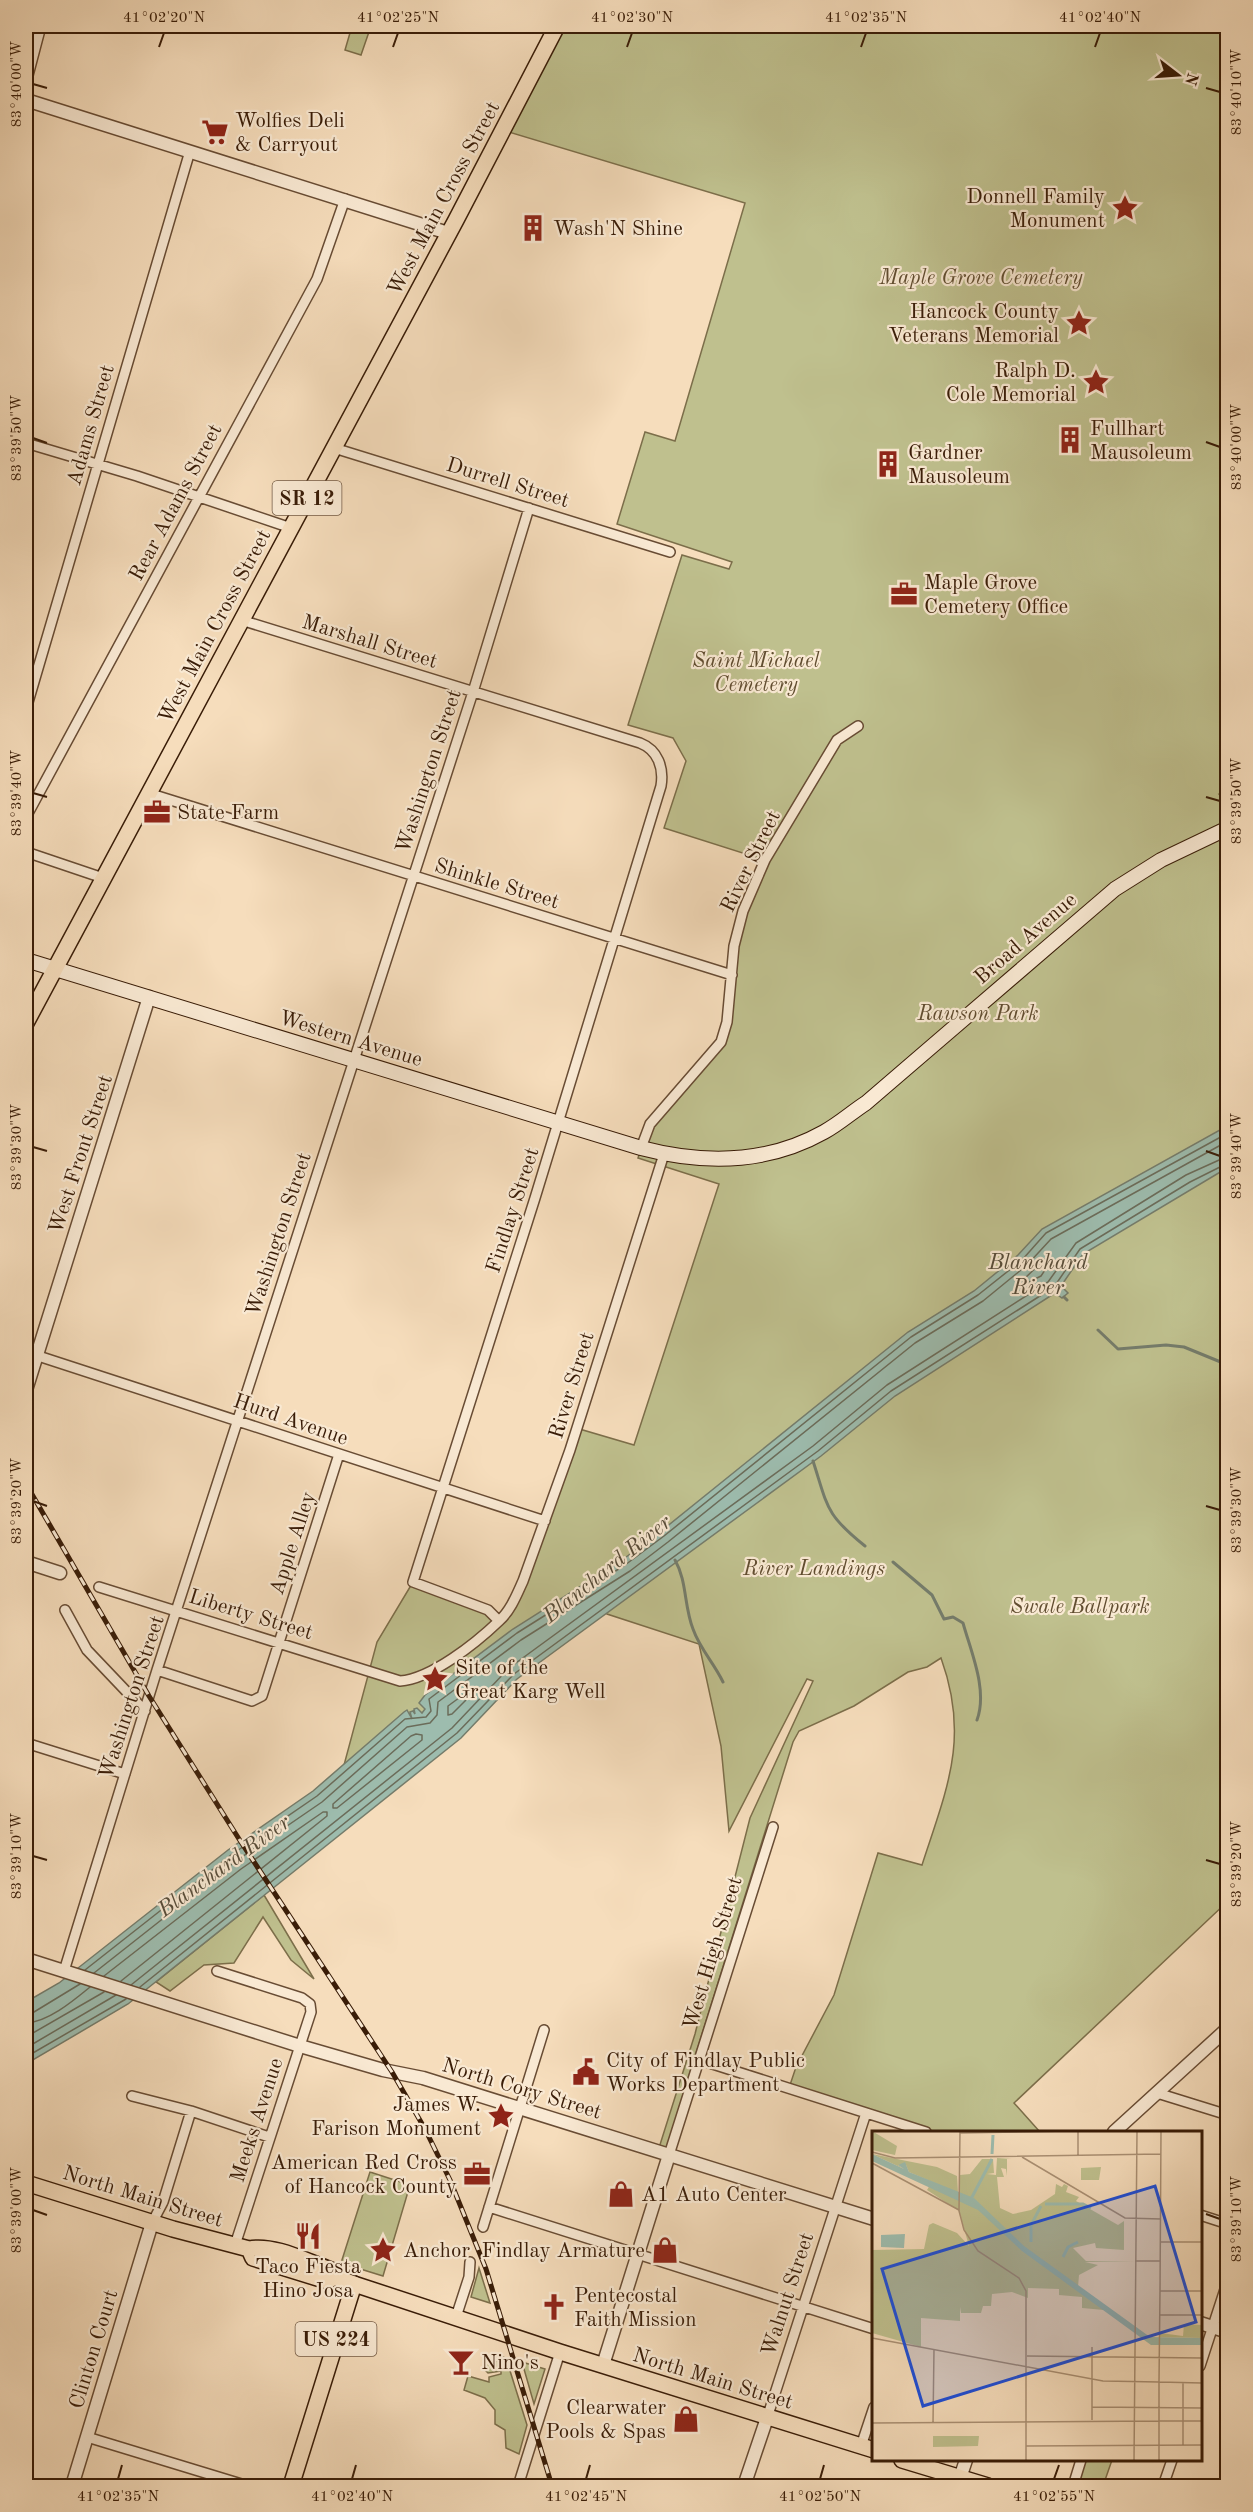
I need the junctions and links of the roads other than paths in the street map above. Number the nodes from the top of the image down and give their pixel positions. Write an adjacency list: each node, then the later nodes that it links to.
1 (41, 26): 3 (street)
2 (556, 26): 7 (main road, West Main Cross Street / SR 12)
3 (26, 83)
4 (26, 100): 5 (street)
5 (190, 151): 6 (street); 10 (street, Adams Street)
6 (345, 199): 7 (street); 11 (street, Rear Adams Street)
7 (448, 233): 9 (main road, West Main Cross Street / SR 12)
8 (26, 443): 10 (street)
9 (334, 448): 12 (street, Durrell Street); 13 (main road, West Main Cross Street / SR 12)
10 (98, 465): 11 (street); 17 (street, Adams Street)
11 (198, 496): 13 (street); 21 (street, Rear Adams Street)
12 (530, 508): 14 (street, Durrell Street); 16 (street, Washington Street)
13 (291, 528): 15 (main road, West Main Cross Street / SR 12)
14 (670, 552)
15 (242, 620): 16 (street, Marshall Street); 20 (main road, West Main Cross Street / SR 12)
16 (473, 692): 19 (street, Marshall Street); 24 (street, Washington Street)
17 (26, 709)
18 (858, 726): 29 (street, River Street)
19 (656, 756): 26 (street, Findlay Street)
20 (148, 793): 24 (street, Shinkle Street); 25 (main road, West Main Cross Street / SR 12)
21 (26, 817)
22 (1227, 828): 35 (main road, Broad Avenue)
23 (26, 852): 25 (street)
24 (412, 875): 26 (street, Shinkle Street); 32 (street, Washington Street)
25 (103, 878): 28 (main road, West Main Cross Street / SR 12)
26 (616, 939): 29 (street, Shinkle Street); 33 (street, Findlay Street)
27 (26, 960): 28 (main road, Western Avenue)
28 (54, 969): 30 (main road, Western Avenue); 31 (main road, West Main Cross Street / SR 12)
29 (732, 975): 34 (street, River Street)
30 (149, 997): 32 (main road, Western Avenue); 36 (street, West Front Street)
31 (26, 1023)
32 (354, 1060): 33 (main road, Western Avenue); 38 (street, Washington Street)
33 (558, 1123): 34 (main road, Western Avenue); 40 (street, Findlay Street)
34 (641, 1148): 35 (main road, Western Avenue)
35 (664, 1154): 41 (street, River Street)
36 (31, 1353): 37 (street, West Front Street); 38 (street, Hurd Avenue)
37 (26, 1390)
38 (238, 1419): 39 (street, Hurd Avenue); 46 (street, Washington Street)
39 (339, 1454): 40 (street, Hurd Avenue); 48 (street, Apple Alley)
40 (442, 1488): 41 (street, Hurd Avenue); 47 (street, Findlay Street)
41 (545, 1521): 47 (street, River Street)
42 (26, 1562): 43 (street)
43 (60, 1573)
44 (99, 1587): 46 (street, Liberty Street)
45 (65, 1610): 50 (street)
46 (177, 1612): 48 (street, Liberty Street); 49 (street, Washington Street)
47 (499, 1621): 48 (street, Liberty Street)
48 (279, 1643): 49 (street, Apple Alley)
49 (157, 1670): 50 (street, Washington Street)
50 (145, 1711): 52 (street, Washington Street)
51 (26, 1743): 52 (street)
52 (125, 1774): 55 (street, Washington Street)
53 (773, 1827): 60 (street, West High Street)
54 (26, 1959): 55 (street, North Cory Street)
55 (64, 1971): 59 (street, North Cory Street)
56 (217, 1971): 59 (street, Meeks Avenue)
57 (1227, 2028): 61 (street)
58 (544, 2030): 63 (street)
59 (300, 2046): 63 (street, North Cory Street); 69 (street, Meeks Avenue)
60 (700, 2060): 65 (street); 70 (street, West High Street)
61 (1157, 2093): 66 (street); 68 (street)
62 (132, 2096): 64 (street)
63 (519, 2107): 70 (street, North Cory Street); 72 (street)
64 (191, 2111): 69 (street); 76 (street)
65 (866, 2113): 67 (street); 73 (street, Walnut Street)
66 (1227, 2115)
67 (920, 2131)
68 (1115, 2131)
69 (269, 2137): 79 (street, Meeks Avenue)
70 (669, 2154): 73 (street, North Cory Street); 80 (street, West High Street)
71 (26, 2183): 76 (main road, North Main Street)
72 (489, 2207): 78 (street); 80 (street)
73 (835, 2208): 75 (street, North Cory Street); 84 (street, Walnut Street)
74 (1202, 2216): 77 (street)
75 (872, 2219)
76 (152, 2223): 79 (main road, North Main Street); 94 (street, Clinton Court)
77 (1227, 2224)
78 (483, 2227)
79 (242, 2247): 83 (main road, North Main Street)
80 (637, 2256): 84 (street); 91 (street, West High Street)
81 (470, 2262): 85 (street)
82 (1227, 2280): 86 (street)
83 (354, 2284): 85 (main road, North Main Street); 103 (main road, US 224)
84 (803, 2307): 87 (street); 93 (street, Walnut Street)
85 (456, 2317): 89 (main road, North Main Street)
86 (1206, 2325): 88 (street); 90 (street)
87 (872, 2329)
88 (1227, 2332)
89 (560, 2352): 91 (main road, North Main Street); 104 (street)
90 (1202, 2352)
91 (603, 2365): 93 (main road, North Main Street)
92 (872, 2414): 95 (street)
93 (767, 2418): 95 (main road, North Main Street); 105 (street, Walnut Street)
94 (87, 2437): 101 (street, Clinton Court); 102 (street)
95 (867, 2448)
96 (905, 2461): 100 (main road)
97 (966, 2461): 100 (street)
98 (1082, 2461): 107 (street)
99 (1172, 2461): 108 (street)
100 (960, 2478): 106 (main road)
101 (72, 2487)
102 (248, 2487)
103 (291, 2487)
104 (518, 2487)
105 (744, 2487)
106 (988, 2487)
107 (1073, 2487)
108 (1163, 2487)

